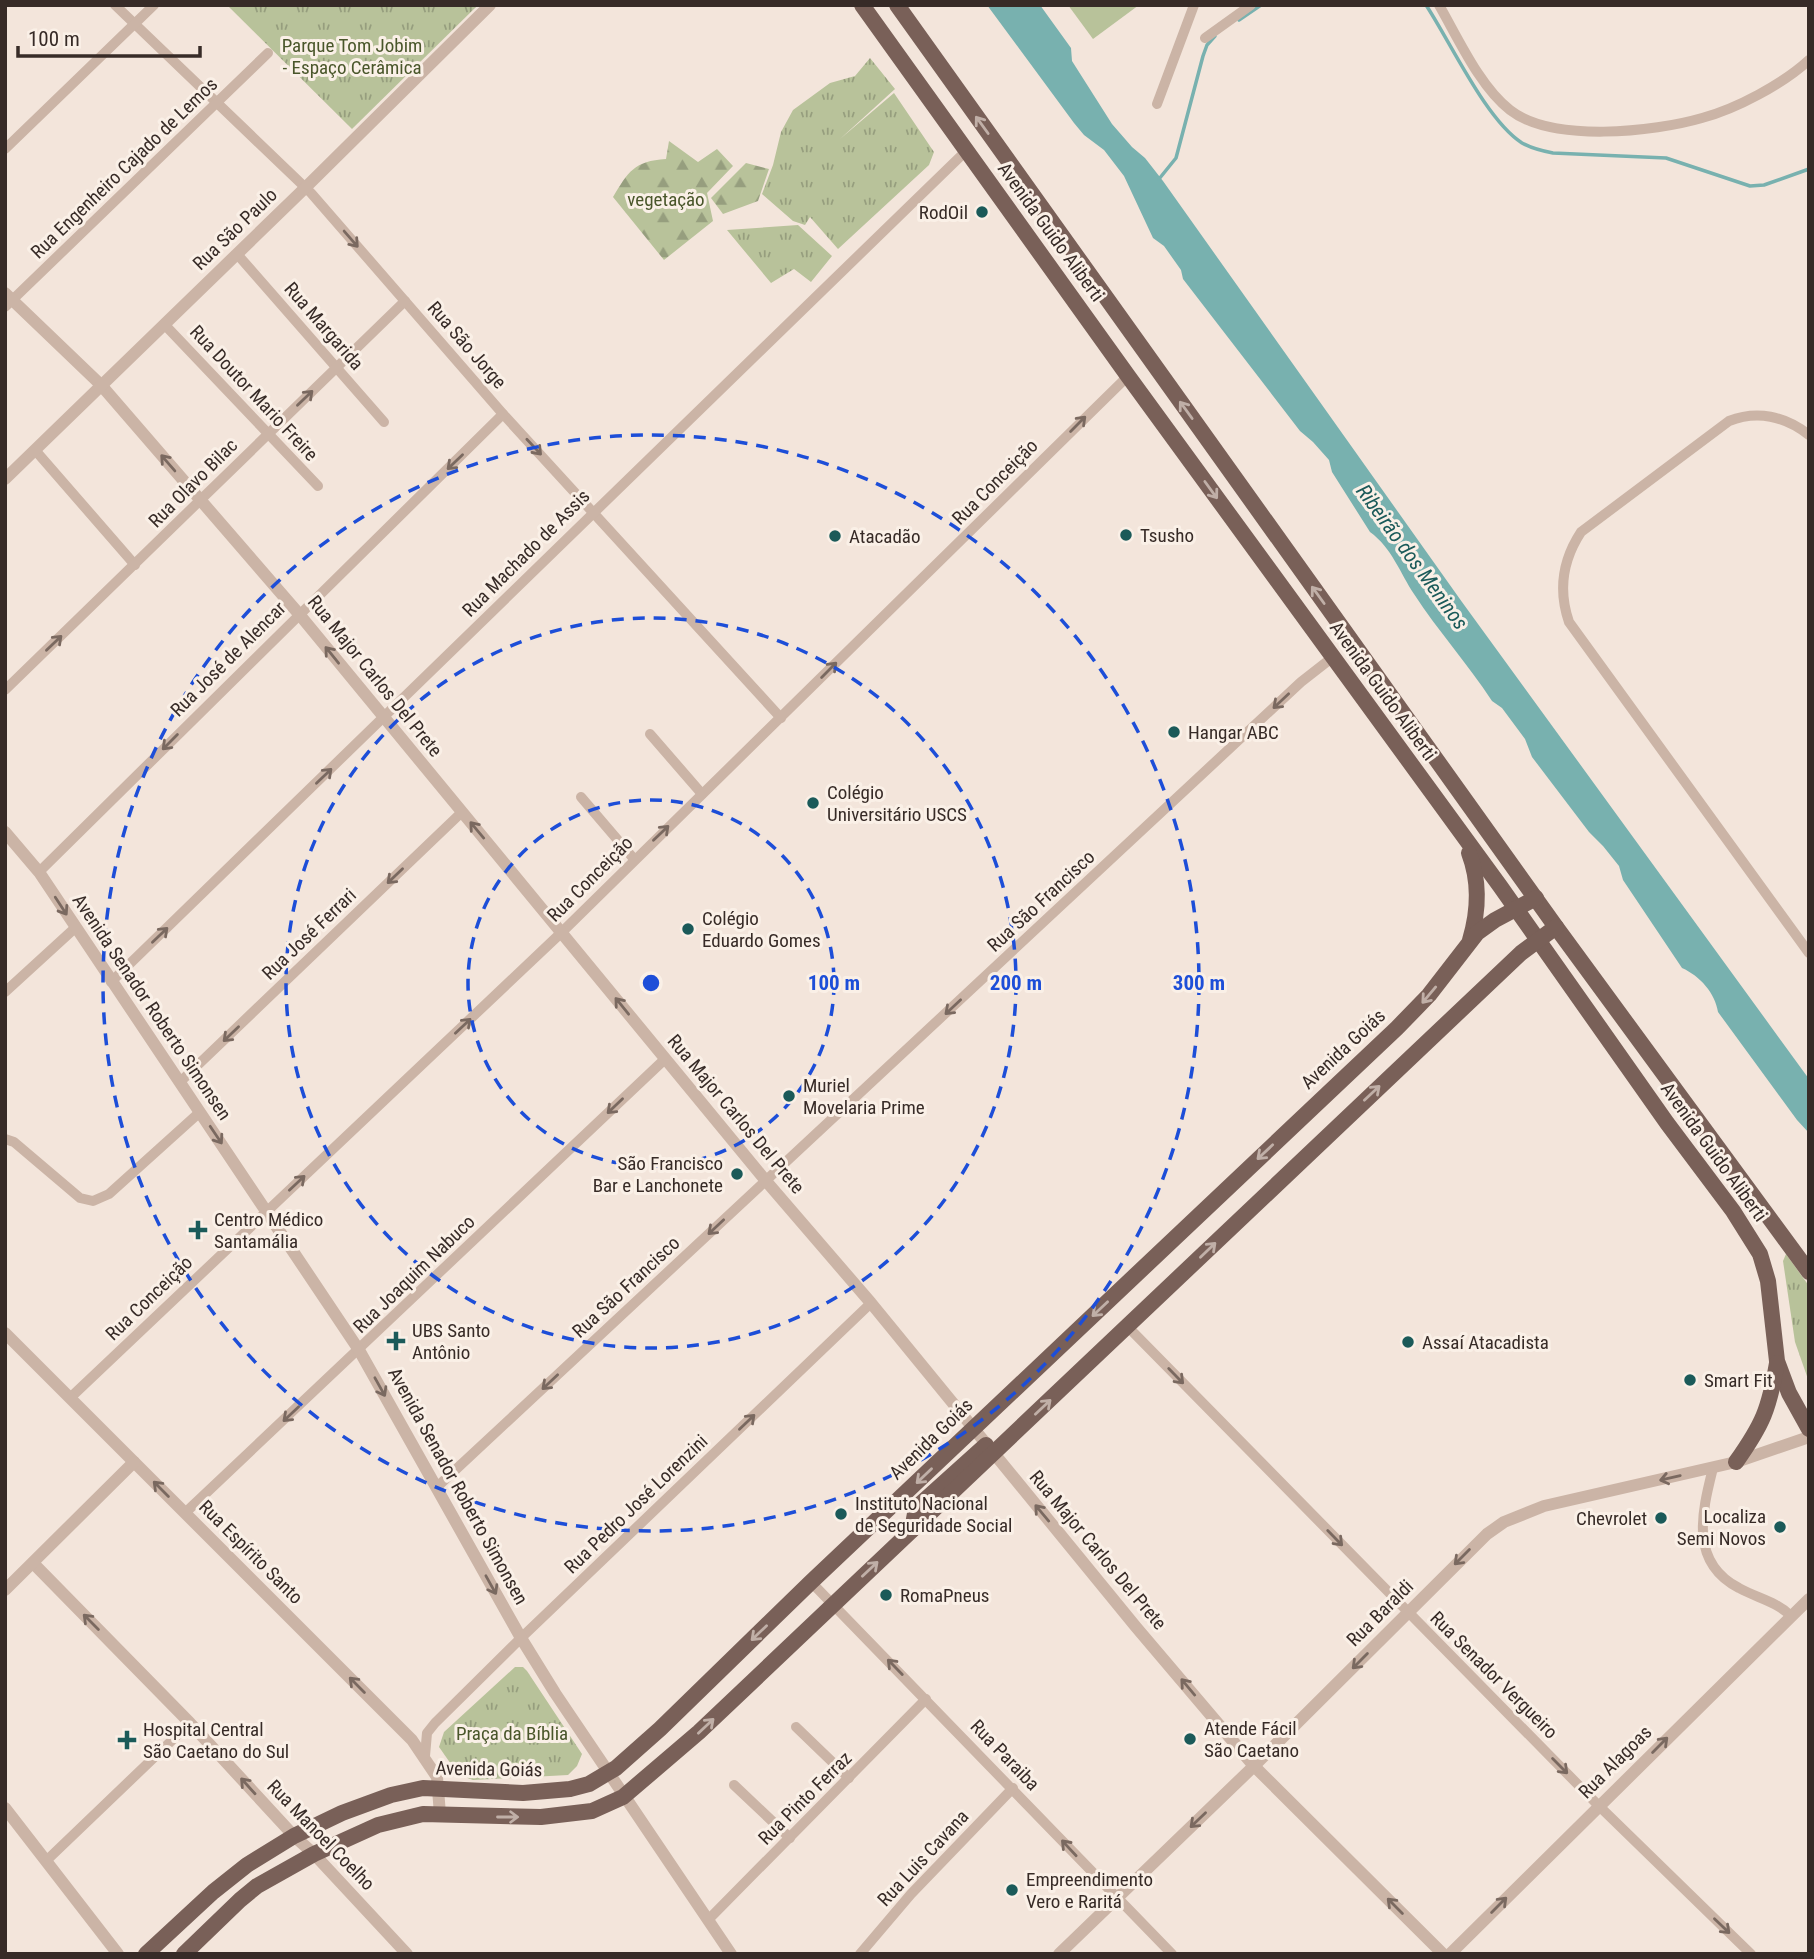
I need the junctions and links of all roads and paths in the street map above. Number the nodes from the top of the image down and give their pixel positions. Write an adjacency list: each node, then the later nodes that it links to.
1 (116, 5): 9 (street, Rua São Jorge)
2 (154, 5): 9 (street)
3 (490, 5): 17 (street, Rua São Paulo)
4 (862, 5): 16 (main road, Avenida Guido Aliberti)
5 (897, 5): 37 (main road, Avenida Guido Aliberti, one-way to 5)
6 (1194, 5): 14 (street)
7 (1251, 5): 10 (street)
8 (1439, 5): 12 (street)
9 (134, 25): 13 (street, Rua São Jorge); 15 (street)
10 (1205, 38)
11 (268, 53): 13 (street, Rua Engenheiro Cajado de Lemos)
12 (1809, 60)
13 (217, 103): 17 (street, Rua São Jorge); 19 (street, Rua Engenheiro Cajado de Lemos)
14 (1157, 104)
15 (5, 149)
16 (967, 150): 23 (main road, Avenida Guido Aliberti); 33 (street, Rua Machado de Assis)
17 (306, 188): 18 (street, Rua São Paulo); 20 (street, Rua São Jorge, one-way to 20)
18 (237, 254): 21 (street, Rua São Paulo); 22 (street, Rua Margarida)
19 (8, 300): 24 (street, Rua Major Carlos Del Prete)
20 (405, 301): 22 (street, Rua Olavo Bilac); 25 (street, Rua São Jorge)
21 (164, 324): 24 (street, Rua São Paulo); 27 (street, Rua Doutor Mario Freire)
22 (337, 367): 26 (street, Rua Margarida); 27 (street, Rua Olavo Bilac, one-way to 22)
23 (1128, 376): 36 (main road, Avenida Guido Aliberti, one-way to 36); 40 (street, Rua Conceição, one-way to 23)
24 (101, 385): 29 (street, Rua São Paulo); 32 (street, Rua Major Carlos Del Prete, one-way to 24)
25 (503, 414): 33 (street, Rua São Jorge, one-way to 33); 35 (street, Rua José de Alencar, one-way to 35)
26 (384, 422)
27 (269, 433): 31 (street, Rua Doutor Mario Freire); 32 (street, Rua Olavo Bilac)
28 (1809, 435): 56 (street)
29 (35, 450): 30 (street, Rua São Paulo); 34 (street)
30 (5, 479)
31 (317, 486)
32 (201, 501): 34 (street, Rua Olavo Bilac); 35 (street, Rua Major Carlos Del Prete)
33 (593, 511): 39 (street, Rua Machado de Assis); 40 (street, Rua São Jorge)
34 (135, 565): 38 (street, Rua Olavo Bilac, one-way to 34)
35 (299, 614): 39 (street, Rua Major Carlos Del Prete, one-way to 35); 48 (street, Rua José de Alencar, one-way to 48)
36 (1333, 657): 37 (main road); 46 (main road, Avenida Guido Aliberti); 63 (street, Rua São Francisco, one-way to 63)
37 (1372, 671): 49 (main road, Avenida Guido Aliberti)
38 (5, 691)
39 (384, 718): 44 (street, Rua Major Carlos Del Prete); 57 (street, Rua Machado de Assis, one-way to 39)
40 (781, 718): 42 (street, Rua Conceição)
41 (650, 734): 42 (street)
42 (702, 793): 47 (street, Rua Conceição, one-way to 42)
43 (581, 797): 47 (street)
44 (462, 811): 53 (street, Rua Major Carlos Del Prete, one-way to 44); 60 (street, Rua José Ferrari, one-way to 60)
45 (5, 831): 48 (street, Avenida Senador Roberto Simonsen)
46 (1462, 834): 50 (main road, Avenida Guido Aliberti); 54 (main road)
47 (635, 859): 53 (street, Rua Conceição)
48 (39, 872): 52 (street, Avenida Senador Roberto Simonsen, one-way to 52)
49 (1536, 898): 50 (main road, Avenida Goiás); 51 (main road, Avenida Guido Aliberti)
50 (1515, 908): 54 (main road, Avenida Goiás); 55 (main road, Avenida Guido Aliberti)
51 (1556, 927): 55 (main road); 65 (main road, Avenida Guido Aliberti)
52 (75, 928): 57 (street, Avenida Senador Roberto Simonsen); 58 (street)
53 (562, 932): 59 (street, Rua Major Carlos Del Prete, one-way to 53); 64 (street, Rua Conceição, one-way to 53)
54 (1470, 940): 72 (main road, Avenida Goiás, one-way to 72)
55 (1538, 940): 67 (main road, one-way to 55); 70 (main road, Avenida Guido Aliberti)
56 (1809, 953)
57 (111, 982): 60 (street, Avenida Senador Roberto Simonsen)
58 (5, 992)
59 (665, 1059): 63 (street, Rua Major Carlos Del Prete); 69 (street, Rua Joaquim Nabuco, one-way to 69)
60 (180, 1082): 61 (street, Avenida Senador Roberto Simonsen)
61 (200, 1112): 62 (street); 64 (street, Avenida Senador Roberto Simonsen, one-way to 64)
62 (5, 1139)
63 (766, 1181): 66 (street, Rua Major Carlos Del Prete); 79 (street, Rua São Francisco, one-way to 79)
64 (268, 1211): 69 (street, Avenida Senador Roberto Simonsen); 71 (street, Rua Conceição)
65 (1809, 1272)
66 (871, 1303): 72 (street, Rua Major Carlos Del Prete); 88 (street, Rua Pedro José Lorenzini, one-way to 66)
67 (1128, 1327): 75 (main road, one-way to 67); 86 (street, Rua Senador Vergueiro, one-way to 86)
68 (5, 1333): 71 (street, Rua Espírito Santo)
69 (359, 1350): 79 (street, Avenida Senador Roberto Simonsen, one-way to 79); 80 (street, Rua Joaquim Nabuco, one-way to 80)
70 (1777, 1361): 73 (main road, Avenida Guido Aliberti); 77 (main road)
71 (70, 1398): 76 (street, Rua Espírito Santo)
72 (973, 1429): 75 (street, Rua Major Carlos Del Prete); 82 (main road, Avenida Goiás, one-way to 82)
73 (1809, 1429)
74 (1809, 1437): 77 (street, Rua Baraldi)
75 (990, 1450): 85 (main road, one-way to 75); 95 (street, Rua Major Carlos Del Prete, one-way to 75)
76 (134, 1462): 80 (street, Rua Espírito Santo, one-way to 76); 81 (street)
77 (1736, 1462): 78 (street, Rua Baraldi)
78 (1713, 1468): 86 (street, Rua Baraldi, one-way to 86); 87 (street)
79 (437, 1487): 88 (street, Avenida Senador Roberto Simonsen, one-way to 88)
80 (185, 1513): 92 (street, Rua Espírito Santo, one-way to 80)
81 (33, 1563): 83 (street); 90 (street, Rua Manoel Coelho, one-way to 81)
82 (811, 1582): 85 (street, Rua Paraiba); 96 (main road, Avenida Goiás, one-way to 96)
83 (5, 1590)
84 (1809, 1599): 87 (street, Rua Alagoas)
85 (834, 1604): 89 (street, Rua Paraiba, one-way to 85); 101 (main road, one-way to 85)
86 (1408, 1613): 95 (street, Rua Baraldi, one-way to 95); 102 (street, Rua Senador Vergueiro, one-way to 102)
87 (1791, 1616): 102 (street, Rua Alagoas, one-way to 87)
88 (521, 1638): 93 (street, Rua Pedro José Lorenzini); 96 (street, Avenida Senador Roberto Simonsen)
89 (926, 1699): 97 (street, Rua Pinto Ferraz); 100 (street, Rua Paraiba)
90 (190, 1723): 105 (street, Rua Manoel Coelho, one-way to 90); 108 (street)
91 (796, 1727): 97 (street)
92 (405, 1733): 93 (street); 94 (street, Rua Espírito Santo)
93 (427, 1733): 94 (street)
94 (425, 1756): 99 (street, Rua Espírito Santo)
95 (1254, 1766): 109 (street, Rua Baraldi, one-way to 109); 119 (street, Rua Major Carlos Del Prete, one-way to 95)
96 (608, 1773): 99 (main road, Avenida Goiás); 101 (street, Avenida Senador Roberto Simonsen)
97 (849, 1778): 106 (street, Rua Pinto Ferraz)
98 (734, 1785): 106 (street)
99 (440, 1788): 104 (street, Rua Espírito Santo); 105 (main road, Avenida Goiás)
100 (1013, 1788): 109 (street, Rua Paraiba, one-way to 100); 111 (street, Rua Luis Cavana)
101 (623, 1797): 104 (main road, one-way to 101); 110 (street, Avenida Senador Roberto Simonsen)
102 (1598, 1805): 120 (street, Rua Alagoas, one-way to 102); 121 (street, Rua Senador Vergueiro, one-way to 121)
103 (5, 1808): 108 (street)
104 (440, 1814): 107 (main road)
105 (294, 1836): 107 (street, Rua Manoel Coelho); 113 (main road, Avenida Goiás)
106 (790, 1838): 110 (street, Rua Pinto Ferraz)
107 (314, 1854): 114 (main road); 115 (street, Rua Manoel Coelho)
108 (46, 1861): 112 (street)
109 (1116, 1898): 117 (street, Rua Baraldi); 118 (street, Rua Paraiba)
110 (708, 1920): 116 (street, Avenida Senador Roberto Simonsen)
111 (865, 1952)
112 (118, 1954)
113 (146, 1954)
114 (184, 1954)
115 (407, 1954)
116 (732, 1954)
117 (1059, 1954)
118 (1172, 1954)
119 (1443, 1954)
120 (1450, 1954)
121 (1751, 1954)

